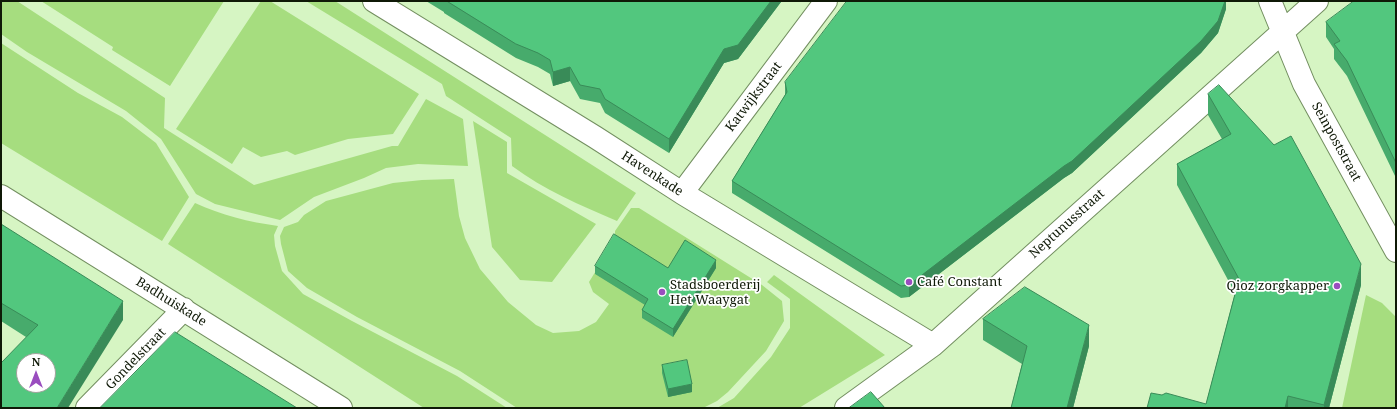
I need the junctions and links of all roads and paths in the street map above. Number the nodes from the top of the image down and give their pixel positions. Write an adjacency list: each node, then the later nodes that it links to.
1 (374, 1): 6 (street, Havenkade)
2 (826, 1): 6 (street, Katwijkstraat)
3 (1270, 1): 5 (street, Seinpoststraat)
4 (1318, 1): 5 (street, Neptunusstraat)
5 (1282, 31): 8 (street, Seinpoststraat); 10 (street, Neptunusstraat)
6 (682, 193): 10 (street, Havenkade)
7 (1, 196): 9 (street, Badhuiskade)
8 (1396, 251)
9 (184, 309): 11 (street, Gondelstraat); 12 (street, Badhuiskade)
10 (932, 345): 13 (street, Neptunusstraat)
11 (87, 408)
12 (341, 408)
13 (846, 408)

